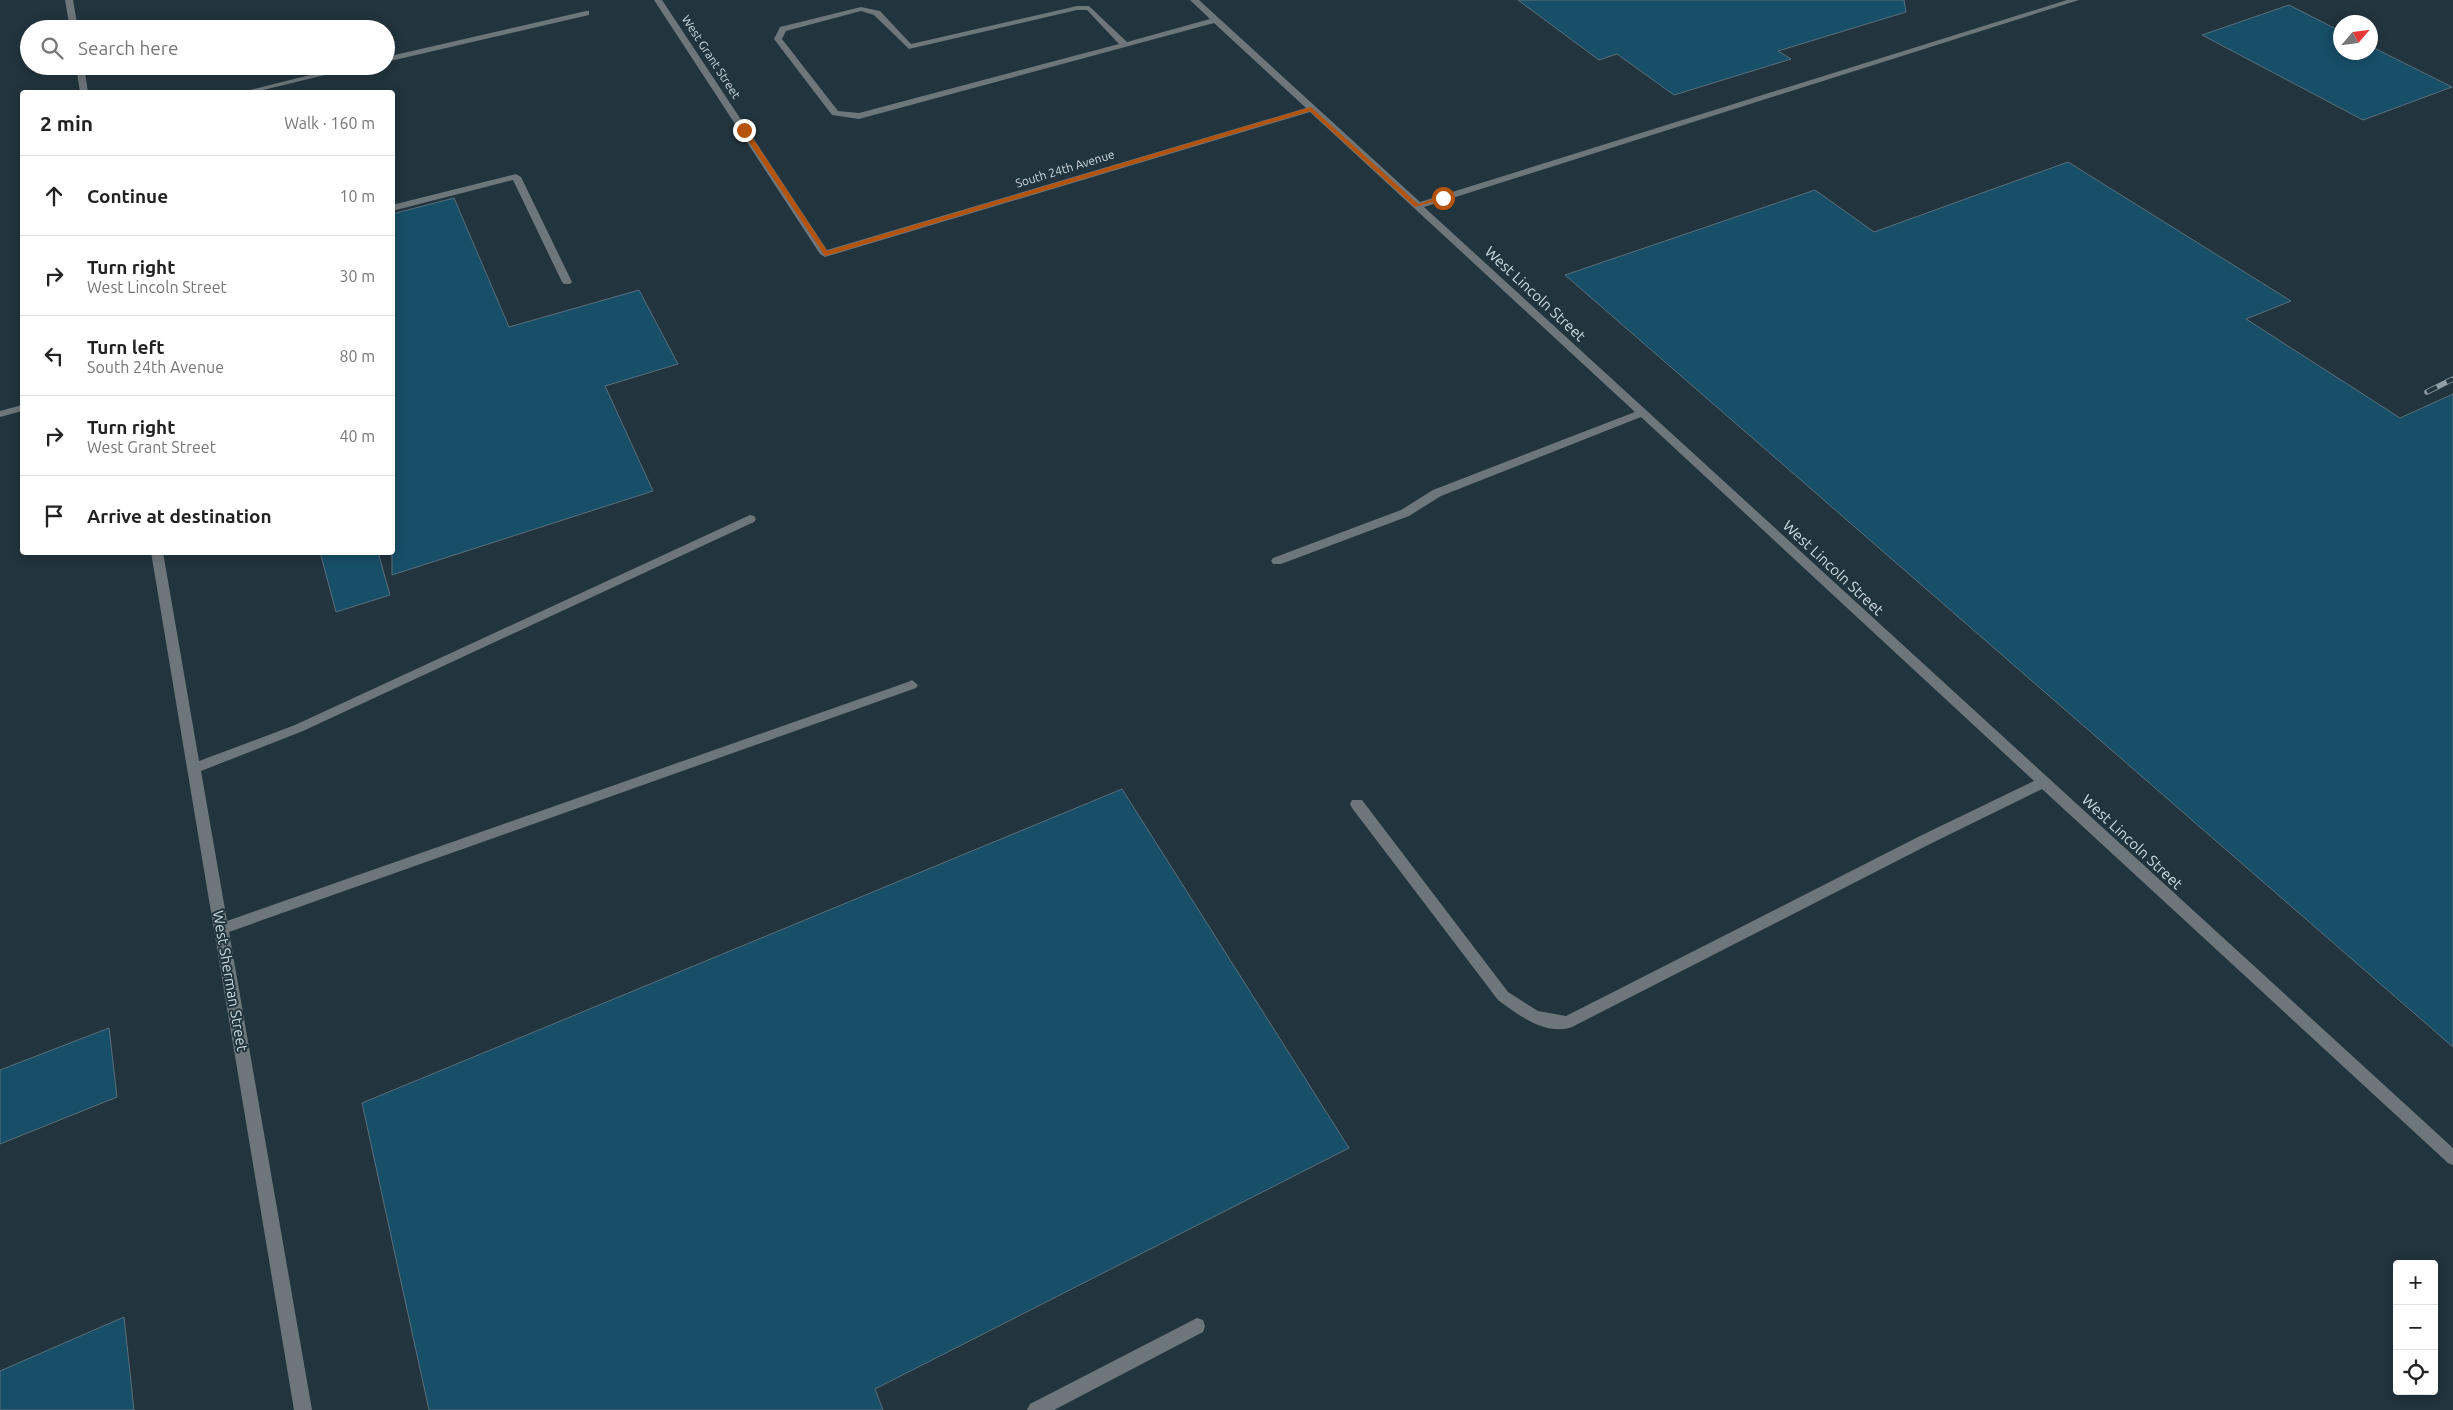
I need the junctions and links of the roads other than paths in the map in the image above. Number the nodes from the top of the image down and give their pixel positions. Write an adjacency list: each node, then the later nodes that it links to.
1 (69, 0): 6 (street)
2 (658, 0): 17 (street, West Grant Street)
3 (1194, 0): 7 (street, West Lincoln Street)
4 (2075, 0): 15 (street)
5 (586, 13): 9 (street)
6 (72, 20)
7 (1216, 20): 8 (street); 14 (street, West Lincoln Street)
8 (1125, 45): 8 (street)
9 (395, 58)
10 (81, 75): 12 (street)
11 (319, 75): 13 (street)
12 (84, 90)
13 (255, 90)
14 (1311, 109): 15 (street, West Lincoln Street); 17 (street, South 24th Avenue)
15 (1417, 206): 20 (street, West Lincoln Street)
16 (395, 207): 18 (street)
17 (825, 254)
18 (567, 282)
19 (20, 409): 21 (street)
20 (1642, 413): 24 (street); 27 (street, West Lincoln Street)
21 (0, 414)
22 (750, 519): 26 (street)
23 (157, 555): 26 (street, West Sherman Street)
24 (1277, 561)
25 (912, 685): 29 (street)
26 (193, 769): 29 (street, West Sherman Street)
27 (2044, 782): 28 (street); 30 (street, West Lincoln Street)
28 (1357, 804)
29 (221, 929): 32 (street, West Sherman Street)
30 (2453, 1158)
31 (1197, 1326): 33 (street)
32 (303, 1410)
33 (1036, 1410)

